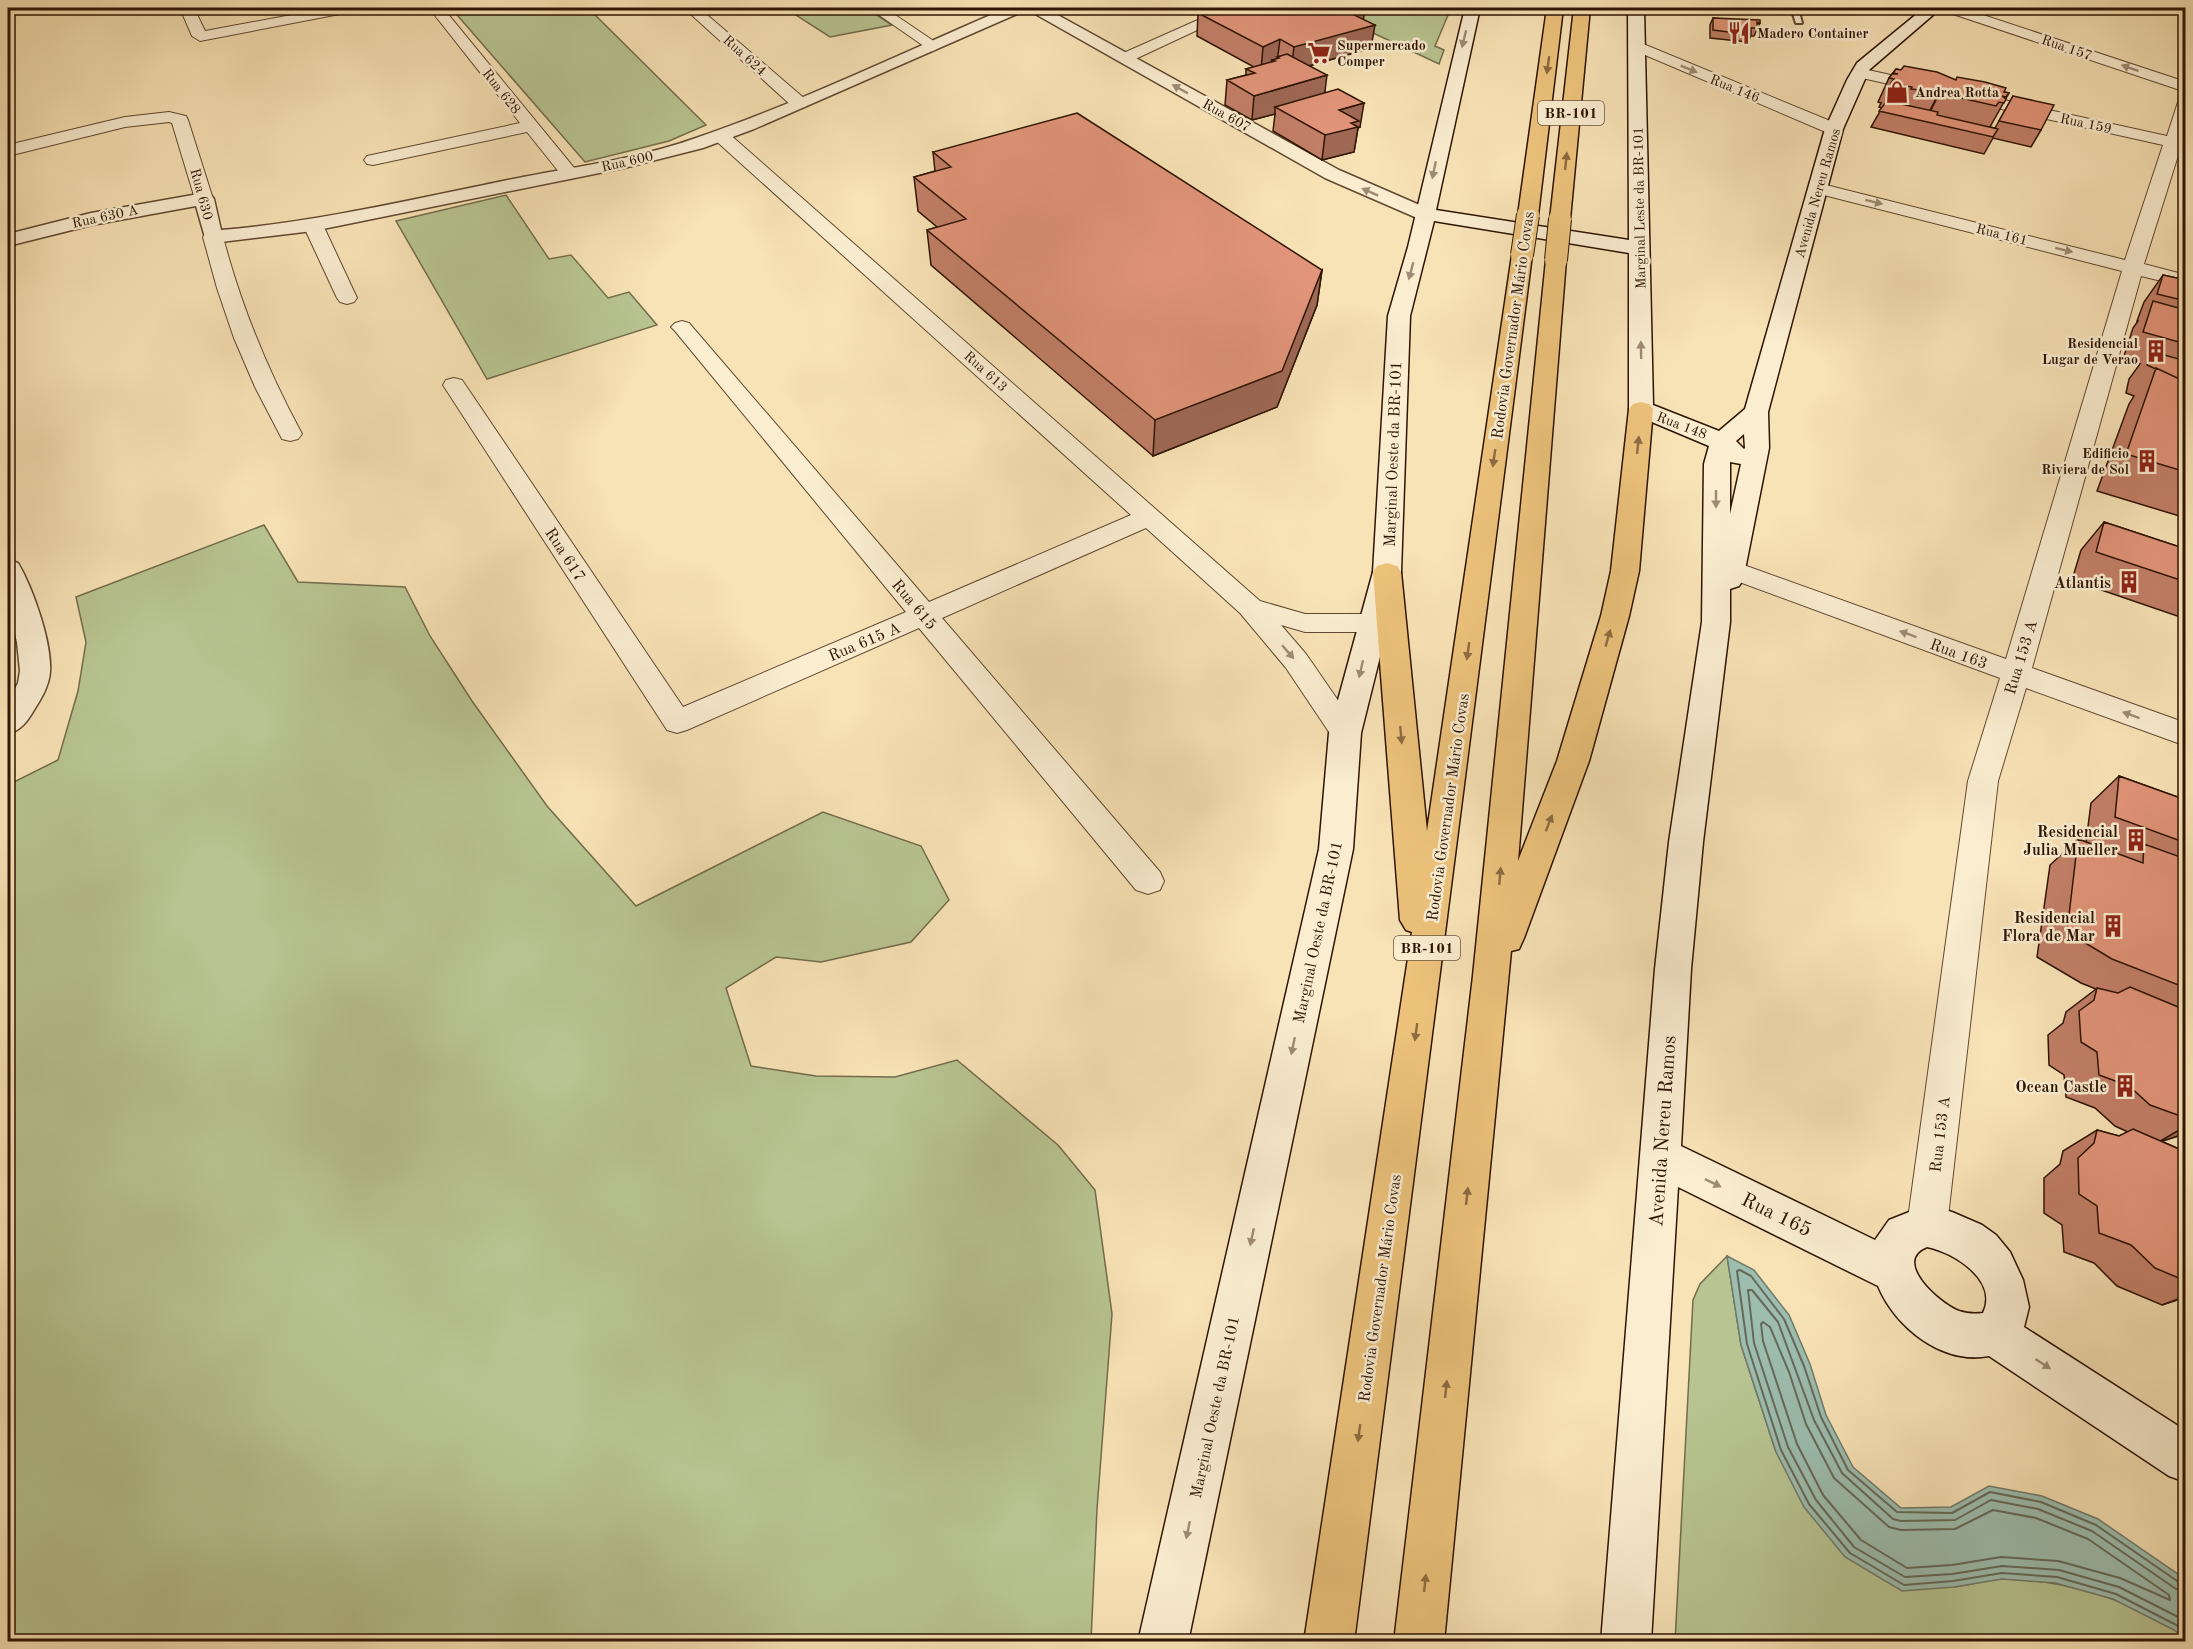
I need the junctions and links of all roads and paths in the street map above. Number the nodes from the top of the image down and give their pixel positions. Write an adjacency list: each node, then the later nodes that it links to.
1 (187, 8): 2 (street)
2 (350, 8)
3 (436, 8): 24 (street, Rua 628)
4 (691, 8): 23 (street, Rua 624)
5 (876, 8): 17 (street)
6 (1018, 8): 17 (main road, Rua 600)
7 (1035, 8): 19 (main road, Rua 607)
8 (1472, 8): 33 (main road, Marginal Oeste da BR-101, one-way to 33)
9 (1555, 8): 38 (highway, Rodovia Governador Mário Covas / BR-101, one-way to 38, bridge)
10 (1582, 8): 38 (highway, Rodovia Governador Mário Covas / BR-101, one-way to 10, bridge)
11 (1636, 8): 18 (main road, Marginal Leste da BR-101)
12 (1794, 8): 16 (lane)
13 (1933, 8): 20 (main road, Avenida Nereu Ramos)
14 (1949, 8): 21 (street, Rua 157, one-way to 14)
15 (1218, 15): 19 (street)
16 (1799, 21)
17 (933, 46): 23 (main road, Rua 600)
18 (1636, 46): 25 (street, Rua 146, one-way to 25); 37 (main road, Marginal Leste da BR-101)
19 (1125, 58): 33 (main road, Rua 607, one-way to 19)
20 (1859, 73): 25 (main road, Avenida Nereu Ramos); 27 (street, Rua 159)
21 (2186, 87)
22 (2186, 102): 27 (street, Rua 153 A)
23 (799, 103): 26 (main road, Rua 600)
24 (531, 126): 29 (street); 30 (street, Rua 628)
25 (1834, 129): 31 (main road, Avenida Nereu Ramos)
26 (721, 135): 30 (main road, Rua 600); 49 (street, Rua 613)
27 (2172, 142): 39 (street, Rua 153 A)
28 (8, 151): 32 (street, Rua 630)
29 (374, 160)
30 (569, 173): 34 (main road, Rua 600)
31 (1818, 188): 39 (street, Rua 161, one-way to 39); 45 (main road, Avenida Nereu Ramos)
32 (204, 198): 35 (main road, Rua 630); 36 (main road, Rua 630 A)
33 (1424, 214): 37 (main road, Rua 607); 52 (main road, Marginal Oeste da BR-101, one-way to 52)
34 (314, 225): 35 (main road, Rua 600); 41 (street)
35 (213, 237): 46 (street, Rua 630)
36 (8, 240)
37 (1640, 248): 44 (main road, Marginal Leste da BR-101, one-way to 37)
38 (1539, 257): 63 (highway, Rodovia Governador Mário Covas / BR-101, one-way to 38); 64 (highway, Rodovia Governador Mário Covas / BR-101, one-way to 64)
39 (2133, 267): 40 (street, Rua 161); 57 (street, Rua 153 A)
40 (2186, 281)
41 (347, 298)
42 (682, 327): 54 (street, Rua 615)
43 (454, 385): 58 (street, Rua 617)
44 (1641, 409): 47 (main road, Rua 148); 63 (highway, one-way to 44)
45 (1756, 412): 47 (main road); 48 (main road, Avenida Nereu Ramos)
46 (290, 434)
47 (1722, 441): 48 (main road); 55 (main road, Avenida Nereu Ramos, one-way to 55)
48 (1751, 482): 51 (main road, Avenida Nereu Ramos)
49 (1149, 517): 53 (street, Rua 613); 54 (street, Rua 615 A)
50 (8, 569): 59 (main road)
51 (1732, 570): 55 (main road, Avenida Nereu Ramos); 57 (street, Rua 163, one-way to 51)
52 (1387, 572): 56 (main road, Marginal Oeste da BR-101); 64 (highway, one-way to 64)
53 (1250, 607): 56 (street, Rua 613); 60 (street, Rua 613, one-way to 60)
54 (924, 615): 58 (street, Rua 615 A); 62 (street, Rua 615)
55 (1716, 622): 65 (main road, Avenida Nereu Ramos)
56 (1372, 623): 60 (main road, Marginal Oeste da BR-101, one-way to 60)
57 (2016, 674): 61 (street, Rua 163, one-way to 57); 66 (street, Rua 153 A)
58 (677, 722)
59 (8, 723)
60 (1345, 732): 70 (main road, Marginal Oeste da BR-101, one-way to 70)
61 (2186, 735)
62 (1148, 881)
63 (1491, 976): 72 (highway, Rodovia Governador Mário Covas / BR-101, one-way to 63)
64 (1423, 979): 71 (highway, Rodovia Governador Mário Covas / BR-101, one-way to 71)
65 (1660, 1157): 67 (main road, Rua 165, one-way to 67); 73 (main road, Avenida Nereu Ramos)
66 (1927, 1226): 67 (main road); 68 (main road)
67 (1893, 1271): 68 (main road)
68 (1994, 1333): 69 (main road, one-way to 69)
69 (2186, 1459)
70 (1163, 1641)
71 (1329, 1641)
72 (1419, 1641)
73 (1626, 1641)

